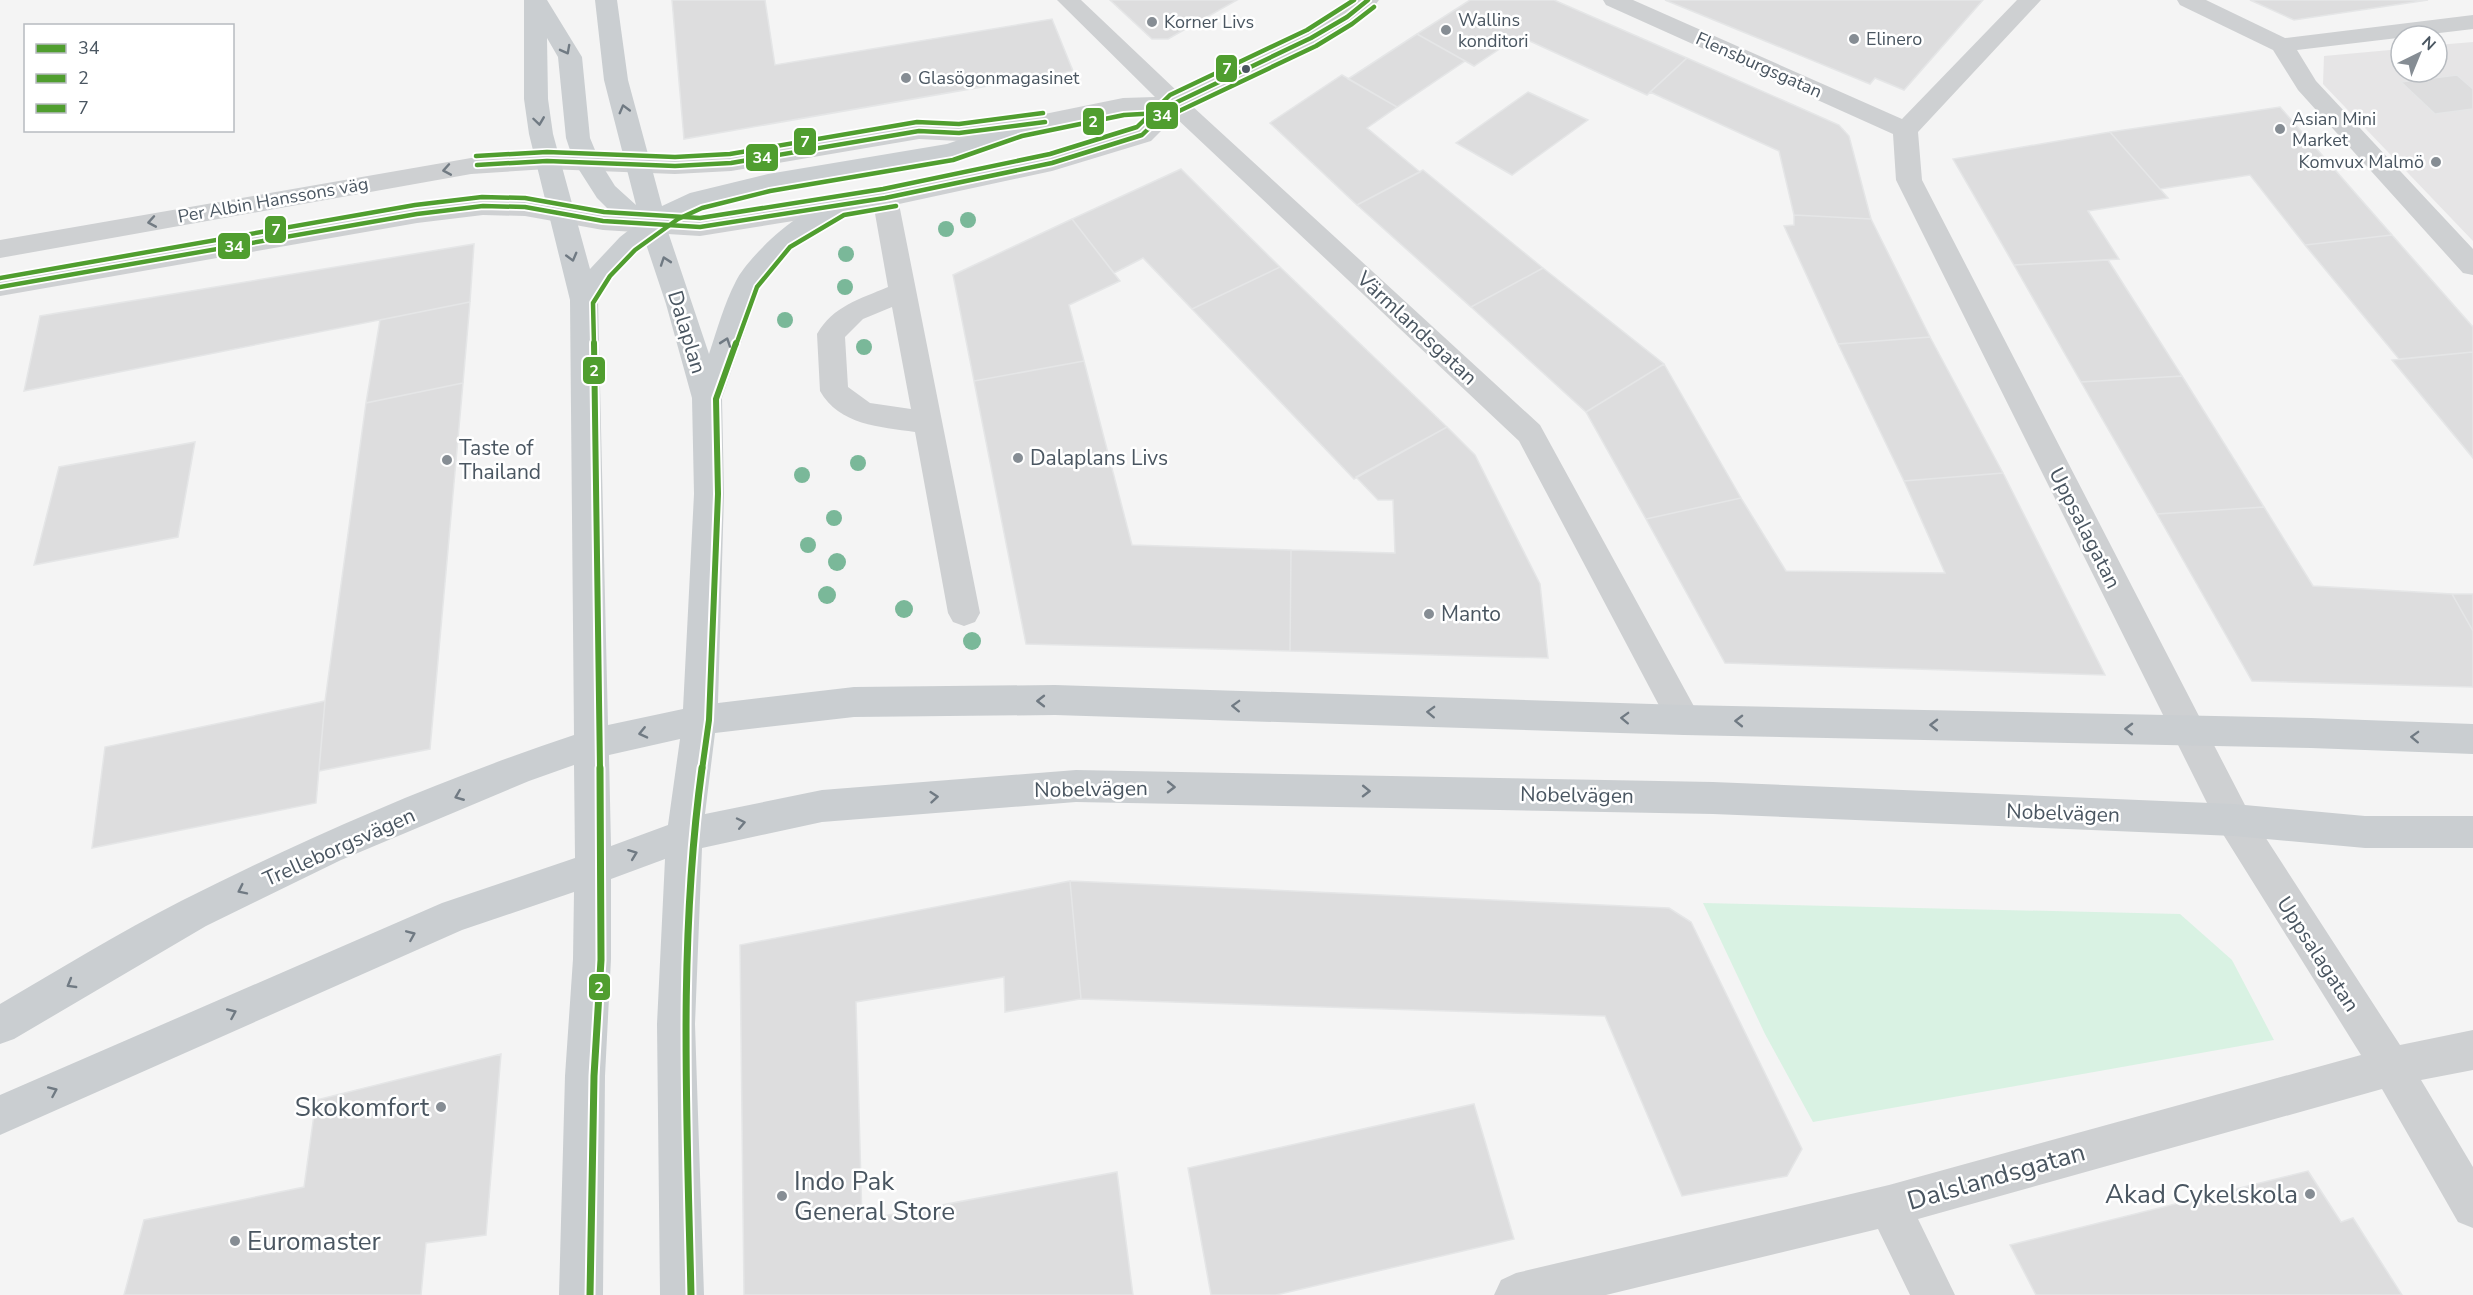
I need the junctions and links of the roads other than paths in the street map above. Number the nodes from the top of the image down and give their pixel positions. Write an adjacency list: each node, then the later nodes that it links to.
1 (536, 0): 13 (main road, one-way to 13); 14 (main road, one-way to 14)
2 (606, 0): 15 (main road, Dalaplan, one-way to 2)
3 (1068, 0): 10 (street, Värmlandsgatan)
4 (1368, 0): 10 (street)
5 (1614, 0): 12 (street, Flensburgsgatan)
6 (2030, 0): 12 (street)
7 (2188, 0): 9 (street)
8 (2473, 22): 9 (street)
9 (2282, 45): 21 (street)
10 (1175, 103): 11 (street, Per Albin Hanssons väg); 16 (street, Per Albin Hanssons väg); 29 (street, Värmlandsgatan)
11 (1020, 127): 15 (street, Per Albin Hanssons väg); 19 (main road)
12 (1905, 130): 30 (street, Uppsalagatan)
13 (547, 160): 14 (street, Per Albin Hanssons väg); 18 (main road); 20 (street, Per Albin Hanssons väg, one-way to 20)
14 (587, 162): 15 (street, Per Albin Hanssons väg); 19 (main road)
15 (638, 166): 19 (main road, Dalaplan)
16 (885, 198): 17 (street, Per Albin Hanssons väg); 23 (street)
17 (841, 206): 19 (street, Per Albin Hanssons väg); 25 (main road, one-way to 17)
18 (562, 212): 19 (street, Per Albin Hanssons väg); 22 (street, Per Albin Hanssons väg); 24 (main road, one-way to 24)
19 (652, 224): 24 (main road); 25 (main road, Dalaplan, one-way to 19)
20 (0, 249)
21 (2473, 266)
22 (0, 287)
23 (903, 292): 26 (street); 26 (street)
24 (584, 300): 32 (main road)
25 (707, 398): 28 (main road, Dalaplan)
26 (927, 423): 27 (street)
27 (964, 613)
28 (700, 720): 29 (main road, one-way to 28); 32 (main road, Trelleborgsvägen, one-way to 32); 35 (main road, Dalaplan)
29 (1684, 720): 30 (main road, one-way to 29)
30 (2187, 730): 31 (main road, one-way to 30); 33 (street, Uppsalagatan)
31 (2473, 739)
32 (592, 744): 36 (main road); 37 (main road, Trelleborgsvägen, one-way to 37)
33 (2234, 820): 34 (main road, Nobelvägen); 35 (main road, Nobelvägen, one-way to 33); 39 (street, Uppsalagatan)
34 (2473, 832)
35 (684, 835): 36 (main road, one-way to 35); 44 (main road, Dalaplan)
36 (593, 869): 40 (main road, one-way to 36); 43 (main road)
37 (0, 1024)
38 (2473, 1050): 39 (street, Dalslandsgatan)
39 (2391, 1066): 41 (street, Dalslandsgatan); 42 (street, Uppsalagatan)
40 (0, 1115)
41 (1889, 1206): 45 (street, Dalslandsgatan); 46 (street)
42 (2473, 1207)
43 (581, 1295)
44 (682, 1295)
45 (1516, 1295)
46 (1933, 1295)

